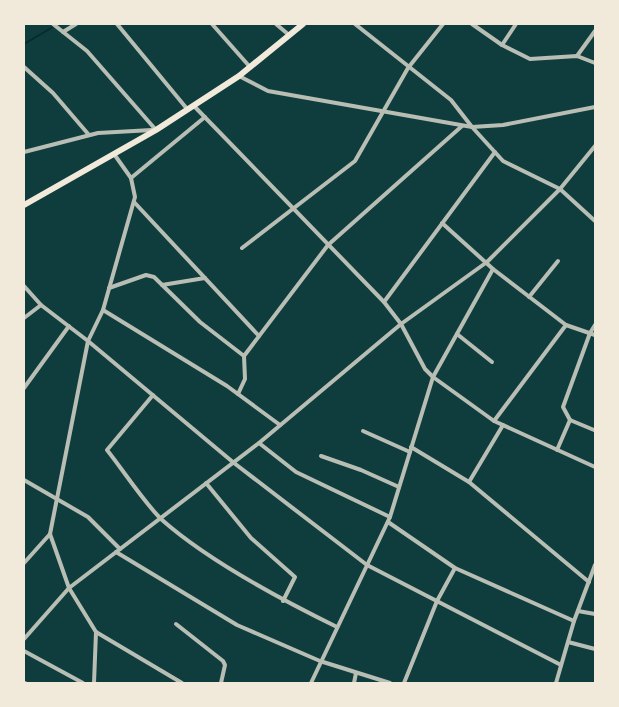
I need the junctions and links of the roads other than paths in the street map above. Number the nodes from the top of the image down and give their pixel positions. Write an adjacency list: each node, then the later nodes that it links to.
1 (52, 24): 11 (street)
2 (76, 24): 11 (street)
3 (117, 24): 23 (street)
4 (212, 24): 18 (street)
5 (276, 24): 13 (street)
6 (303, 24): 13 (highway)
7 (355, 24): 19 (street)
8 (443, 24): 19 (street)
9 (472, 24): 14 (street)
10 (516, 24): 14 (street)
11 (63, 32): 28 (street)
12 (595, 32): 15 (street)
13 (290, 35): 18 (highway)
14 (502, 45): 15 (street)
15 (577, 56): 16 (street)
16 (595, 63)
17 (24, 67): 29 (street)
18 (251, 68): 20 (highway)
19 (408, 68): 24 (street); 27 (street)
20 (239, 76): 21 (highway); 24 (street)
21 (194, 106): 23 (highway); 25 (street)
22 (595, 107): 27 (street)
23 (188, 110): 28 (highway)
24 (383, 113): 26 (street); 38 (street)
25 (205, 117): 34 (street); 38 (street)
26 (462, 126): 27 (street); 41 (street)
27 (472, 127): 32 (street)
28 (156, 130): 29 (street); 33 (highway)
29 (89, 135): 31 (street)
30 (595, 146): 35 (street)
31 (24, 151)
32 (495, 152): 35 (street); 40 (street)
33 (114, 154): 34 (street); 37 (highway)
34 (131, 178): 36 (street)
35 (560, 189): 39 (street); 44 (street)
36 (134, 202): 46 (street); 49 (street)
37 (24, 205)
38 (294, 209): 41 (street); 42 (street)
39 (595, 221)
40 (442, 223): 44 (street); 51 (street)
41 (328, 245): 51 (street); 62 (street)
42 (242, 248)
43 (558, 261): 50 (street)
44 (487, 262): 45 (street); 55 (street)
45 (493, 269): 50 (street); 60 (street)
46 (205, 278): 47 (street); 62 (street)
47 (162, 285): 49 (street); 64 (street)
48 (24, 286): 52 (street)
49 (110, 288): 53 (street)
50 (529, 297): 56 (street)
51 (384, 302): 55 (street)
52 (40, 304): 54 (street); 58 (street)
53 (103, 310): 63 (street); 68 (street)
54 (24, 318)
55 (401, 324): 66 (street); 72 (street)
56 (566, 325): 59 (street); 71 (street)
57 (595, 325): 59 (street)
58 (69, 326): 63 (street); 67 (street)
59 (590, 333): 61 (street); 70 (street)
60 (457, 334): 65 (street); 66 (street)
61 (595, 335)
62 (259, 336): 64 (street)
63 (88, 341): 69 (street); 86 (street)
64 (244, 356): 68 (street)
65 (492, 362)
66 (433, 377): 71 (street); 77 (street)
67 (24, 388)
68 (238, 394): 72 (street)
69 (153, 395): 80 (street); 87 (street)
70 (570, 420): 74 (street); 78 (street)
71 (494, 421): 73 (street)
72 (280, 425): 76 (street)
73 (503, 425): 78 (street); 83 (street)
74 (594, 430)
75 (364, 431): 77 (street)
76 (259, 443): 80 (street); 88 (street)
77 (411, 450): 83 (street); 85 (street)
78 (557, 450): 81 (street)
79 (321, 456): 85 (street)
80 (234, 462): 84 (street); 92 (street)
81 (595, 467)
82 (24, 480): 86 (street)
83 (469, 482): 95 (street)
84 (206, 483): 87 (street); 97 (street)
85 (399, 487): 88 (street)
86 (57, 500): 89 (street); 90 (street)
87 (161, 518): 90 (street); 97 (street)
88 (389, 520): 92 (street); 94 (street)
89 (50, 534): 91 (street); 96 (street)
90 (118, 551): 96 (street); 109 (street)
91 (24, 563)
92 (367, 565): 98 (street); 103 (street)
93 (595, 565): 95 (street)
94 (455, 568): 98 (street); 101 (street)
95 (589, 582): 99 (street)
96 (69, 588): 104 (street); 105 (street)
97 (283, 601): 103 (street)
98 (437, 601): 110 (street); 119 (street)
99 (578, 611): 100 (street); 101 (street)
100 (595, 614)
101 (574, 621): 106 (street)
102 (176, 624): 115 (street)
103 (337, 627): 109 (street)
104 (96, 632): 113 (street); 114 (street)
105 (24, 639)
106 (568, 642): 107 (street); 110 (street)
107 (595, 649)
108 (24, 651): 112 (street)
109 (320, 661): 111 (street); 116 (street)
110 (562, 665): 120 (street)
111 (356, 673): 117 (street); 118 (street)
112 (83, 683)
113 (94, 683)
114 (180, 683)
115 (221, 683)
116 (311, 683)
117 (354, 683)
118 (390, 683)
119 (404, 683)
120 (556, 683)

